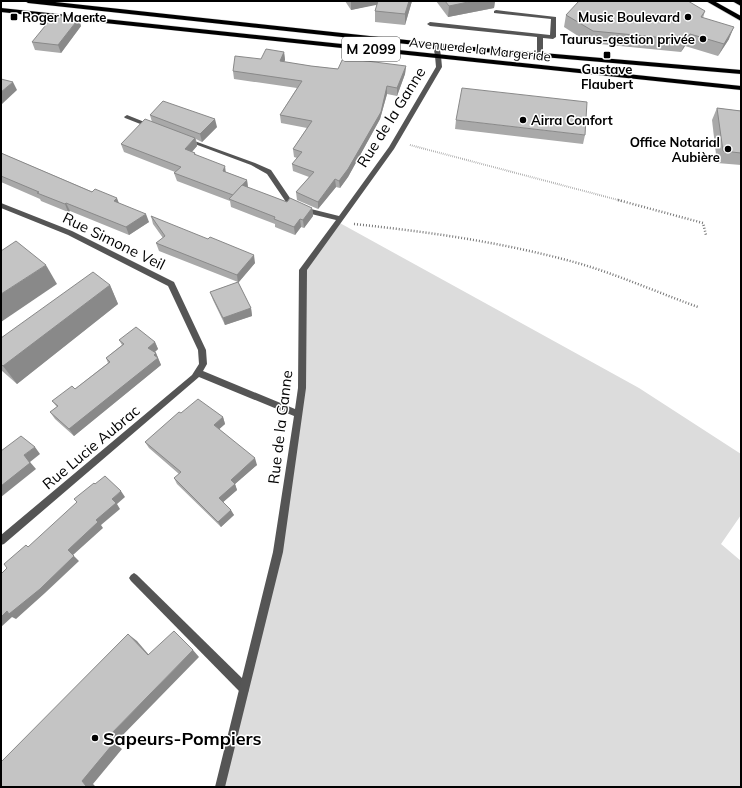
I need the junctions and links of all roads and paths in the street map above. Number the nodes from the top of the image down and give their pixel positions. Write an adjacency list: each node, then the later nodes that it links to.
1 (28, 1): 10 (main road, Avenue de la Margeride / M 2099)
2 (709, 1): 7 (main road)
3 (735, 1): 4 (main road)
4 (741, 4)
5 (1, 10): 12 (main road, Avenue de la Margeride / M 2099)
6 (496, 12): 9 (street)
7 (741, 18)
8 (430, 24): 9 (street)
9 (540, 36): 11 (street)
10 (436, 44): 11 (main road, Avenue de la Margeride / M 2099); 12 (street, Rue de la Ganne)
11 (540, 55): 13 (main road, Avenue de la Margeride / M 2099)
12 (438, 56): 14 (main road, Avenue de la Margeride / M 2099); 18 (street, Rue de la Ganne)
13 (741, 72)
14 (741, 88)
15 (127, 117): 16 (street)
16 (156, 129)
17 (179, 137): 20 (street)
18 (396, 142): 20 (street, Rue de la Ganne); 21 (path)
19 (1, 205): 23 (street, Rue Simone Veil)
20 (339, 221): 22 (path); 24 (street, Rue de la Ganne)
21 (706, 235)
22 (698, 307)
23 (198, 373): 24 (street); 25 (street, Rue Lucie Aubrac)
24 (298, 414): 27 (street, Rue de la Ganne)
25 (1, 541)
26 (134, 578): 27 (street)
27 (244, 688): 28 (street, Rue de la Ganne)
28 (220, 787)

